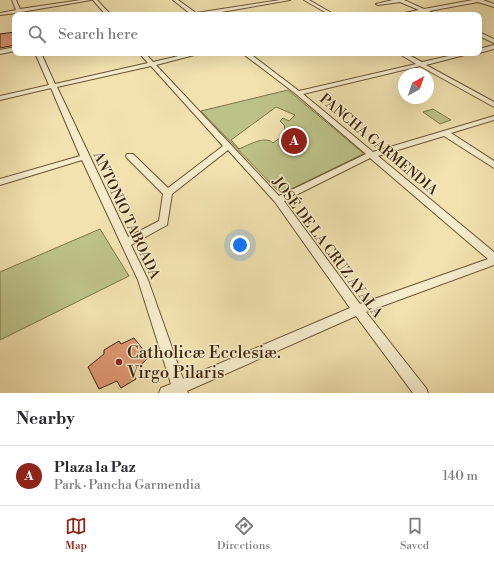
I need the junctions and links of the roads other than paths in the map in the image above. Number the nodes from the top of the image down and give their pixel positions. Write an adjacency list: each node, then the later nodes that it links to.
1 (14, 0): 14 (street)
2 (89, 0): 15 (street)
3 (95, 0): 16 (street)
4 (175, 0): 17 (street)
5 (242, 0): 11 (street)
6 (288, 0): 11 (street)
7 (306, 0): 19 (street)
8 (400, 0): 10 (street); 13 (street)
9 (479, 0): 12 (street); 13 (street)
10 (378, 4)
11 (251, 6): 18 (street)
12 (494, 6)
13 (423, 10): 20 (street); 21 (street)
14 (19, 12)
15 (24, 12)
16 (105, 12)
17 (191, 12)
18 (214, 12)
19 (328, 12)
20 (412, 12)
21 (428, 12)
22 (12, 13): 23 (street)
23 (0, 14)
24 (482, 35): 25 (street)
25 (494, 41)
26 (494, 47): 28 (street)
27 (12, 50): 29 (street)
28 (482, 50)
29 (0, 52)
30 (39, 56): 38 (street, ANTONIO TABOADA)
31 (144, 56): 36 (street, JOSÉ DE LA CRUZ AYALA)
32 (187, 56): 36 (street)
33 (249, 56): 39 (street, PANCHA GARMENDIA)
34 (406, 56): 37 (street)
35 (456, 56): 37 (street)
36 (151, 64): 38 (street); 44 (street, JOSÉ DE LA CRUZ AYALA)
37 (421, 64): 39 (street); 41 (street)
38 (52, 86): 40 (street); 47 (street, ANTONIO TABOADA)
39 (298, 93): 45 (street, PANCHA GARMENDIA)
40 (0, 98)
41 (494, 105)
42 (494, 118): 43 (street)
43 (445, 133): 45 (street); 48 (street)
44 (228, 146): 50 (street); 51 (street, JOSÉ DE LA CRUZ AYALA)
45 (371, 155): 51 (street); 53 (street, PANCHA GARMENDIA)
46 (130, 156): 50 (street)
47 (85, 157): 49 (street); 52 (street, ANTONIO TABOADA)
48 (494, 165)
49 (0, 182)
50 (168, 193): 52 (street)
51 (278, 200): 55 (street, JOSÉ DE LA CRUZ AYALA)
52 (126, 242): 56 (street, ANTONIO TABOADA)
53 (494, 258)
54 (494, 261): 55 (street)
55 (358, 310): 56 (street); 58 (street, JOSÉ DE LA CRUZ AYALA)
56 (180, 390): 57 (street)
57 (166, 393)
58 (421, 393)

